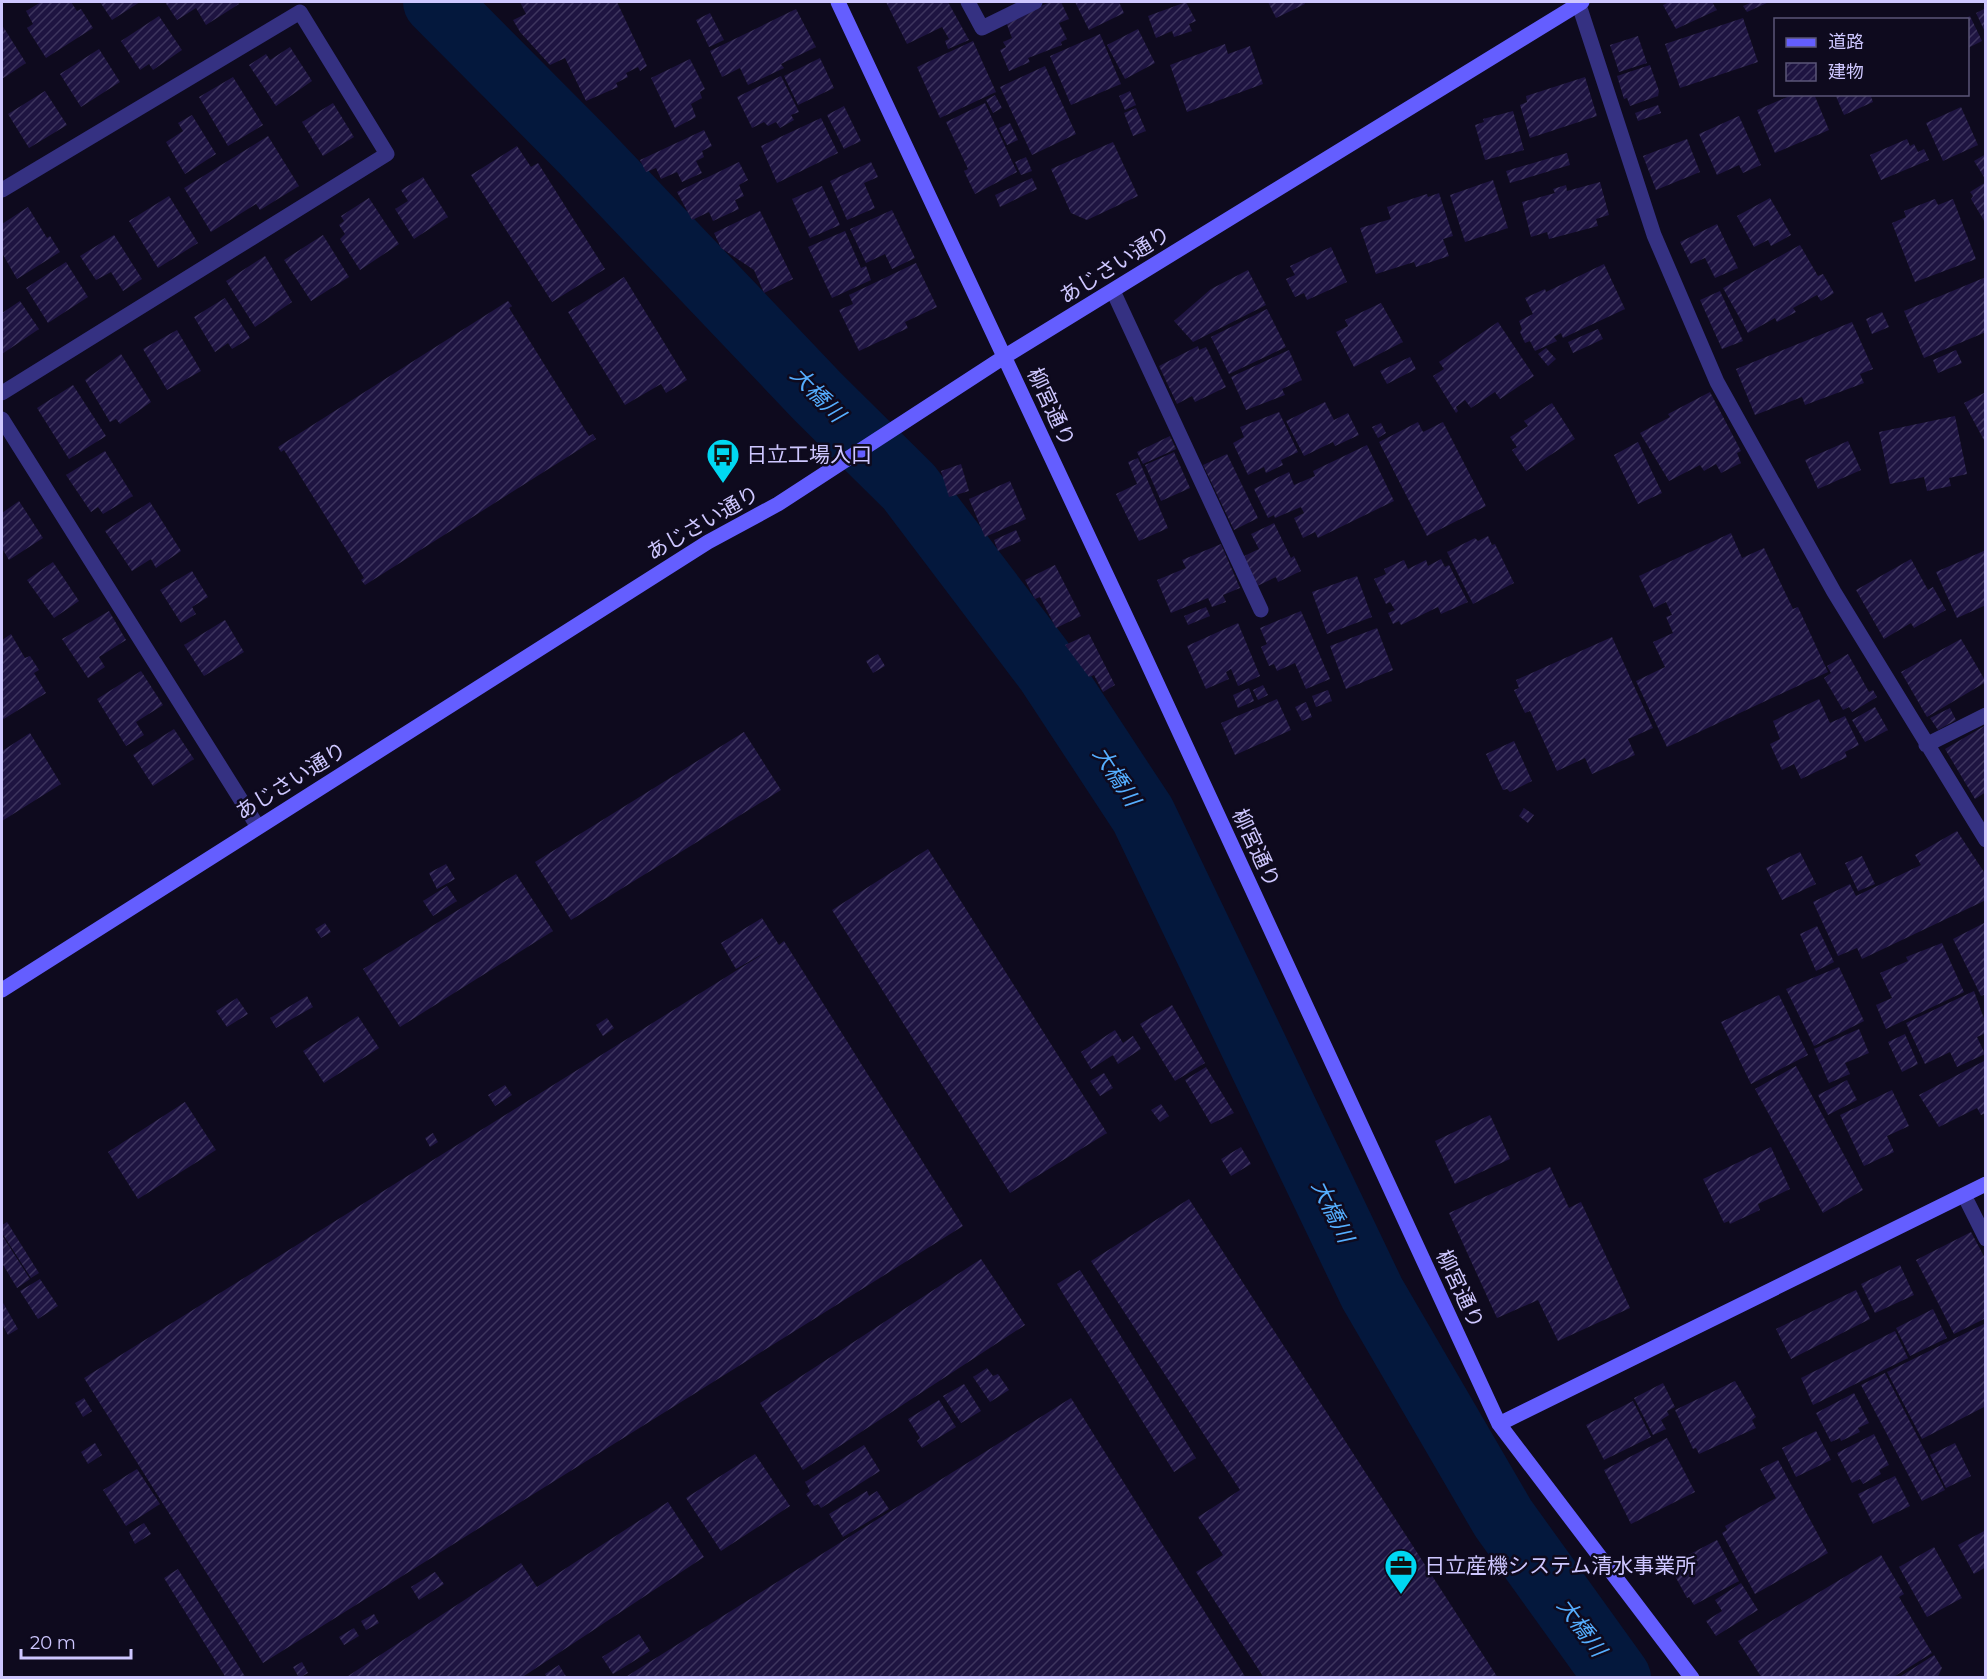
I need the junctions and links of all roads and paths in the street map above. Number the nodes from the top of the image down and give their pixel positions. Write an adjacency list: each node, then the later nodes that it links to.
1 (838, 2): 7 (street, 柳宮通り)
2 (968, 2): 3 (street)
3 (1035, 2)
4 (1580, 2): 6 (street, あじさい通り); 12 (street)
5 (2, 190): 8 (street)
6 (1113, 291): 7 (street, あじさい通り); 10 (street)
7 (1004, 357): 13 (street, あじさい通り); 19 (street, 柳宮通り)
8 (2, 393)
9 (2, 419): 13 (street)
10 (1261, 610)
11 (1986, 715): 12 (street)
12 (1926, 745): 14 (street)
13 (258, 827): 15 (street, あじさい通り)
14 (1986, 840)
15 (2, 990)
16 (1986, 1184): 17 (street)
17 (1964, 1195): 18 (street); 19 (street)
18 (1986, 1239)
19 (1499, 1424): 20 (street, 柳宮通り)
20 (1692, 1677)

